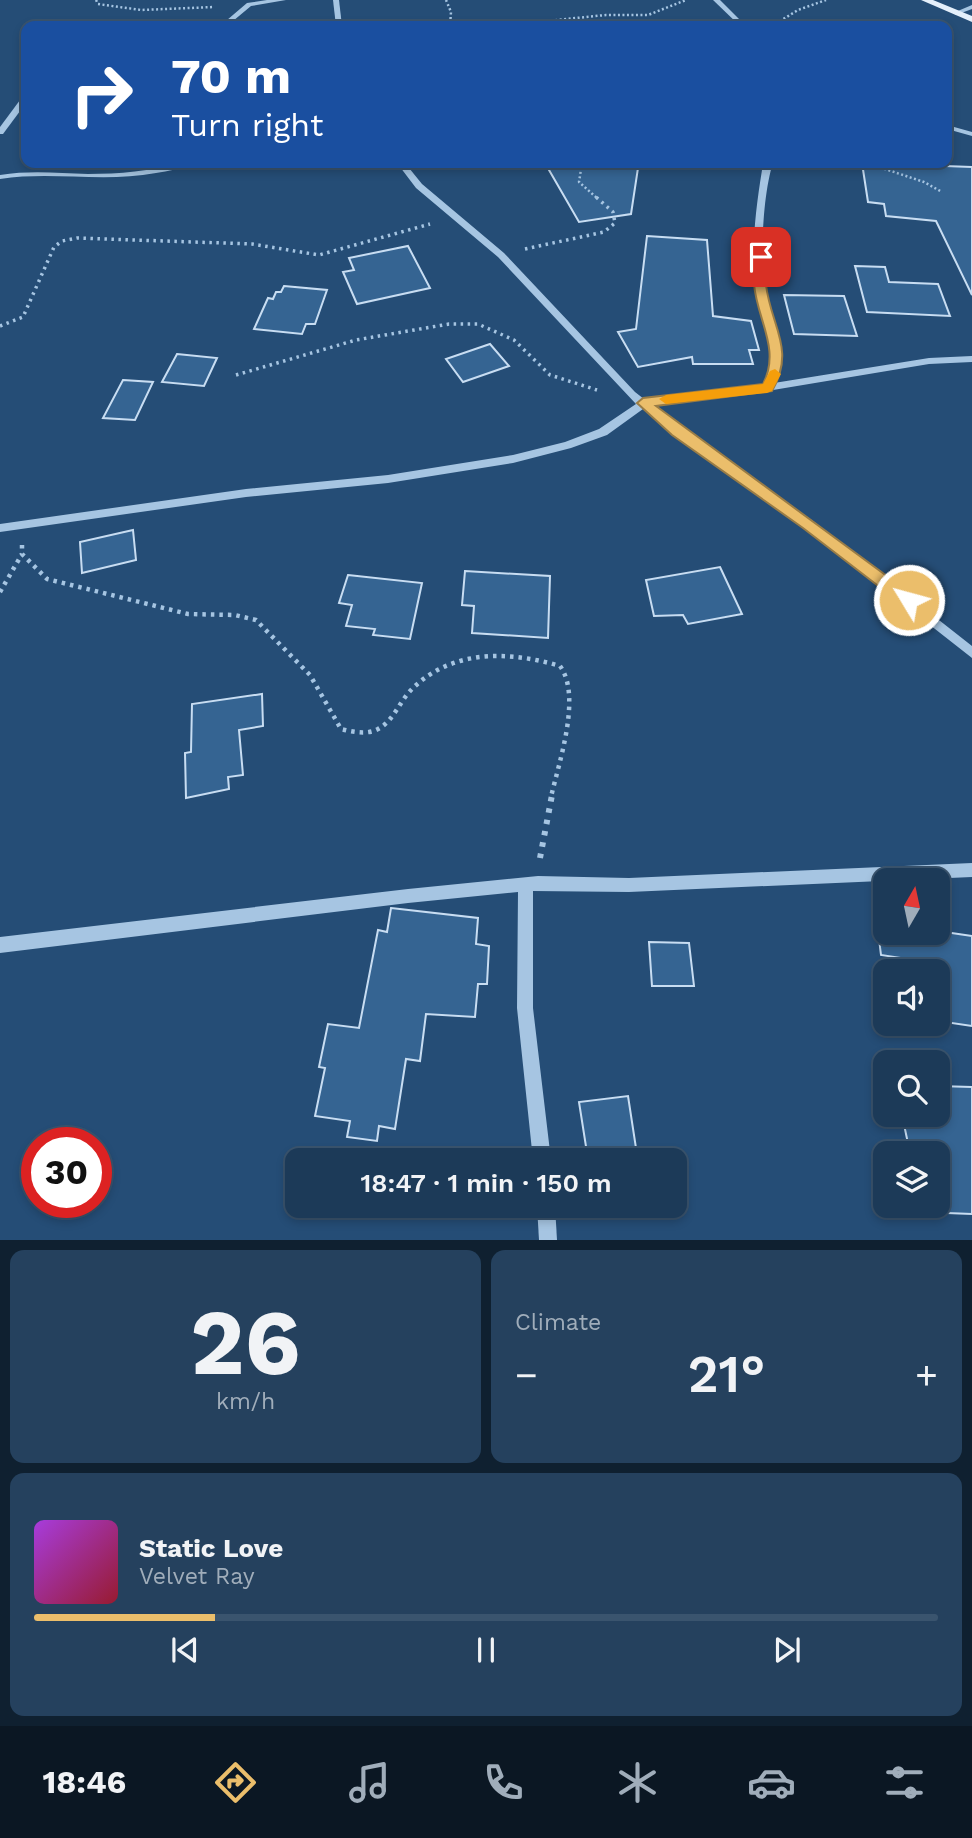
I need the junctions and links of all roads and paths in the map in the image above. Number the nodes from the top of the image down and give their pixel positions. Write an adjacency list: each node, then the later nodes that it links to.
1 (96, 0): 10 (path)
2 (283, 0): 10 (street)
3 (336, 0): 14 (street)
4 (446, 0): 15 (path)
5 (686, 0): 16 (path)
6 (716, 0): 17 (street)
7 (826, 0): 18 (path)
8 (925, 0): 11 (main road)
9 (972, 7): 11 (street)
10 (240, 9): 13 (street)
11 (956, 13): 12 (main road)
12 (972, 19)
13 (228, 21)
14 (339, 21)
15 (450, 21)
16 (547, 21)
17 (738, 21)
18 (780, 21)
19 (21, 105): 21 (street)
20 (952, 128): 22 (street)
21 (0, 132)
22 (972, 134)
23 (167, 168): 28 (street)
24 (405, 168): 30 (street)
25 (581, 168): 31 (path)
26 (765, 168): 35 (street)
27 (882, 168): 29 (path)
28 (0, 177)
29 (942, 192)
30 (455, 218): 31 (street); 32 (path)
31 (501, 255): 36 (street)
32 (0, 326)
33 (972, 359): 35 (street)
34 (236, 375): 36 (path)
35 (767, 388): 37 (street)
36 (631, 394): 37 (street)
37 (643, 403): 38 (street); 42 (street)
38 (21, 525): 39 (street); 40 (path)
39 (0, 528)
40 (22, 554): 41 (path); 44 (path)
41 (0, 592)
42 (972, 653)
43 (972, 870): 44 (street)
44 (532, 884): 45 (street); 46 (street)
45 (0, 945)
46 (541, 1148)
47 (547, 1218): 48 (street)
48 (548, 1240)

